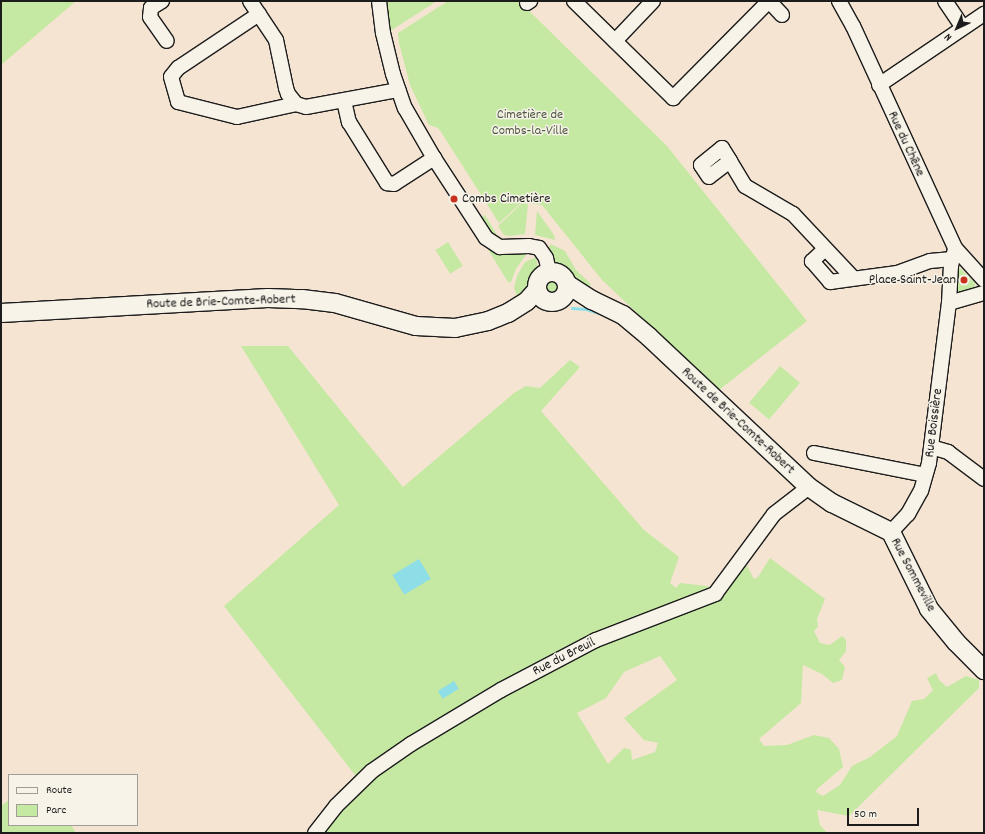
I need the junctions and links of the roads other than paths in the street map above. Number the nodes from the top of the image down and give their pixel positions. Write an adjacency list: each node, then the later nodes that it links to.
1 (162, 1): 13 (street)
2 (250, 1): 9 (street)
3 (379, 1): 16 (street)
4 (574, 1): 14 (street)
5 (653, 1): 14 (street)
6 (769, 1): 11 (street); 14 (street)
7 (840, 1): 15 (street, Rue du Chêne)
8 (945, 1): 12 (street)
9 (259, 14): 18 (street); 18 (street)
10 (984, 14): 12 (street)
11 (782, 15)
12 (963, 28): 15 (street)
13 (167, 41)
14 (615, 41)
15 (879, 85): 22 (street, Rue du Chêne)
16 (398, 90): 17 (street); 19 (street)
17 (344, 101): 18 (street); 19 (street)
18 (296, 104)
19 (434, 158): 23 (street)
20 (730, 161): 21 (street)
21 (826, 249): 24 (street); 24 (street)
22 (953, 253): 24 (street); 25 (street, Rue du Chêne); 29 (street, Rue Boissière)
23 (549, 272): 26 (main road); 28 (main road)
24 (853, 278)
25 (984, 280)
26 (537, 290): 28 (main road); 31 (main road, Route de Brie-Comte-Robert)
27 (984, 293): 29 (street)
28 (560, 295): 31 (main road, Route de Brie-Comte-Robert); 36 (main road, Route de Brie-Comte-Robert)
29 (949, 303): 32 (street, Rue Boissière)
30 (1, 313): 31 (main road, Route de Brie-Comte-Robert)
31 (508, 313)
32 (931, 447): 34 (street, Rue Boissière); 35 (street)
33 (814, 453): 34 (street)
34 (925, 475): 37 (street, Rue Boissière)
35 (984, 479)
36 (809, 487): 37 (main road, Route de Brie-Comte-Robert); 39 (street, Rue du Breuil)
37 (891, 532): 38 (main road, Rue Sommeville)
38 (984, 670)
39 (315, 833)

